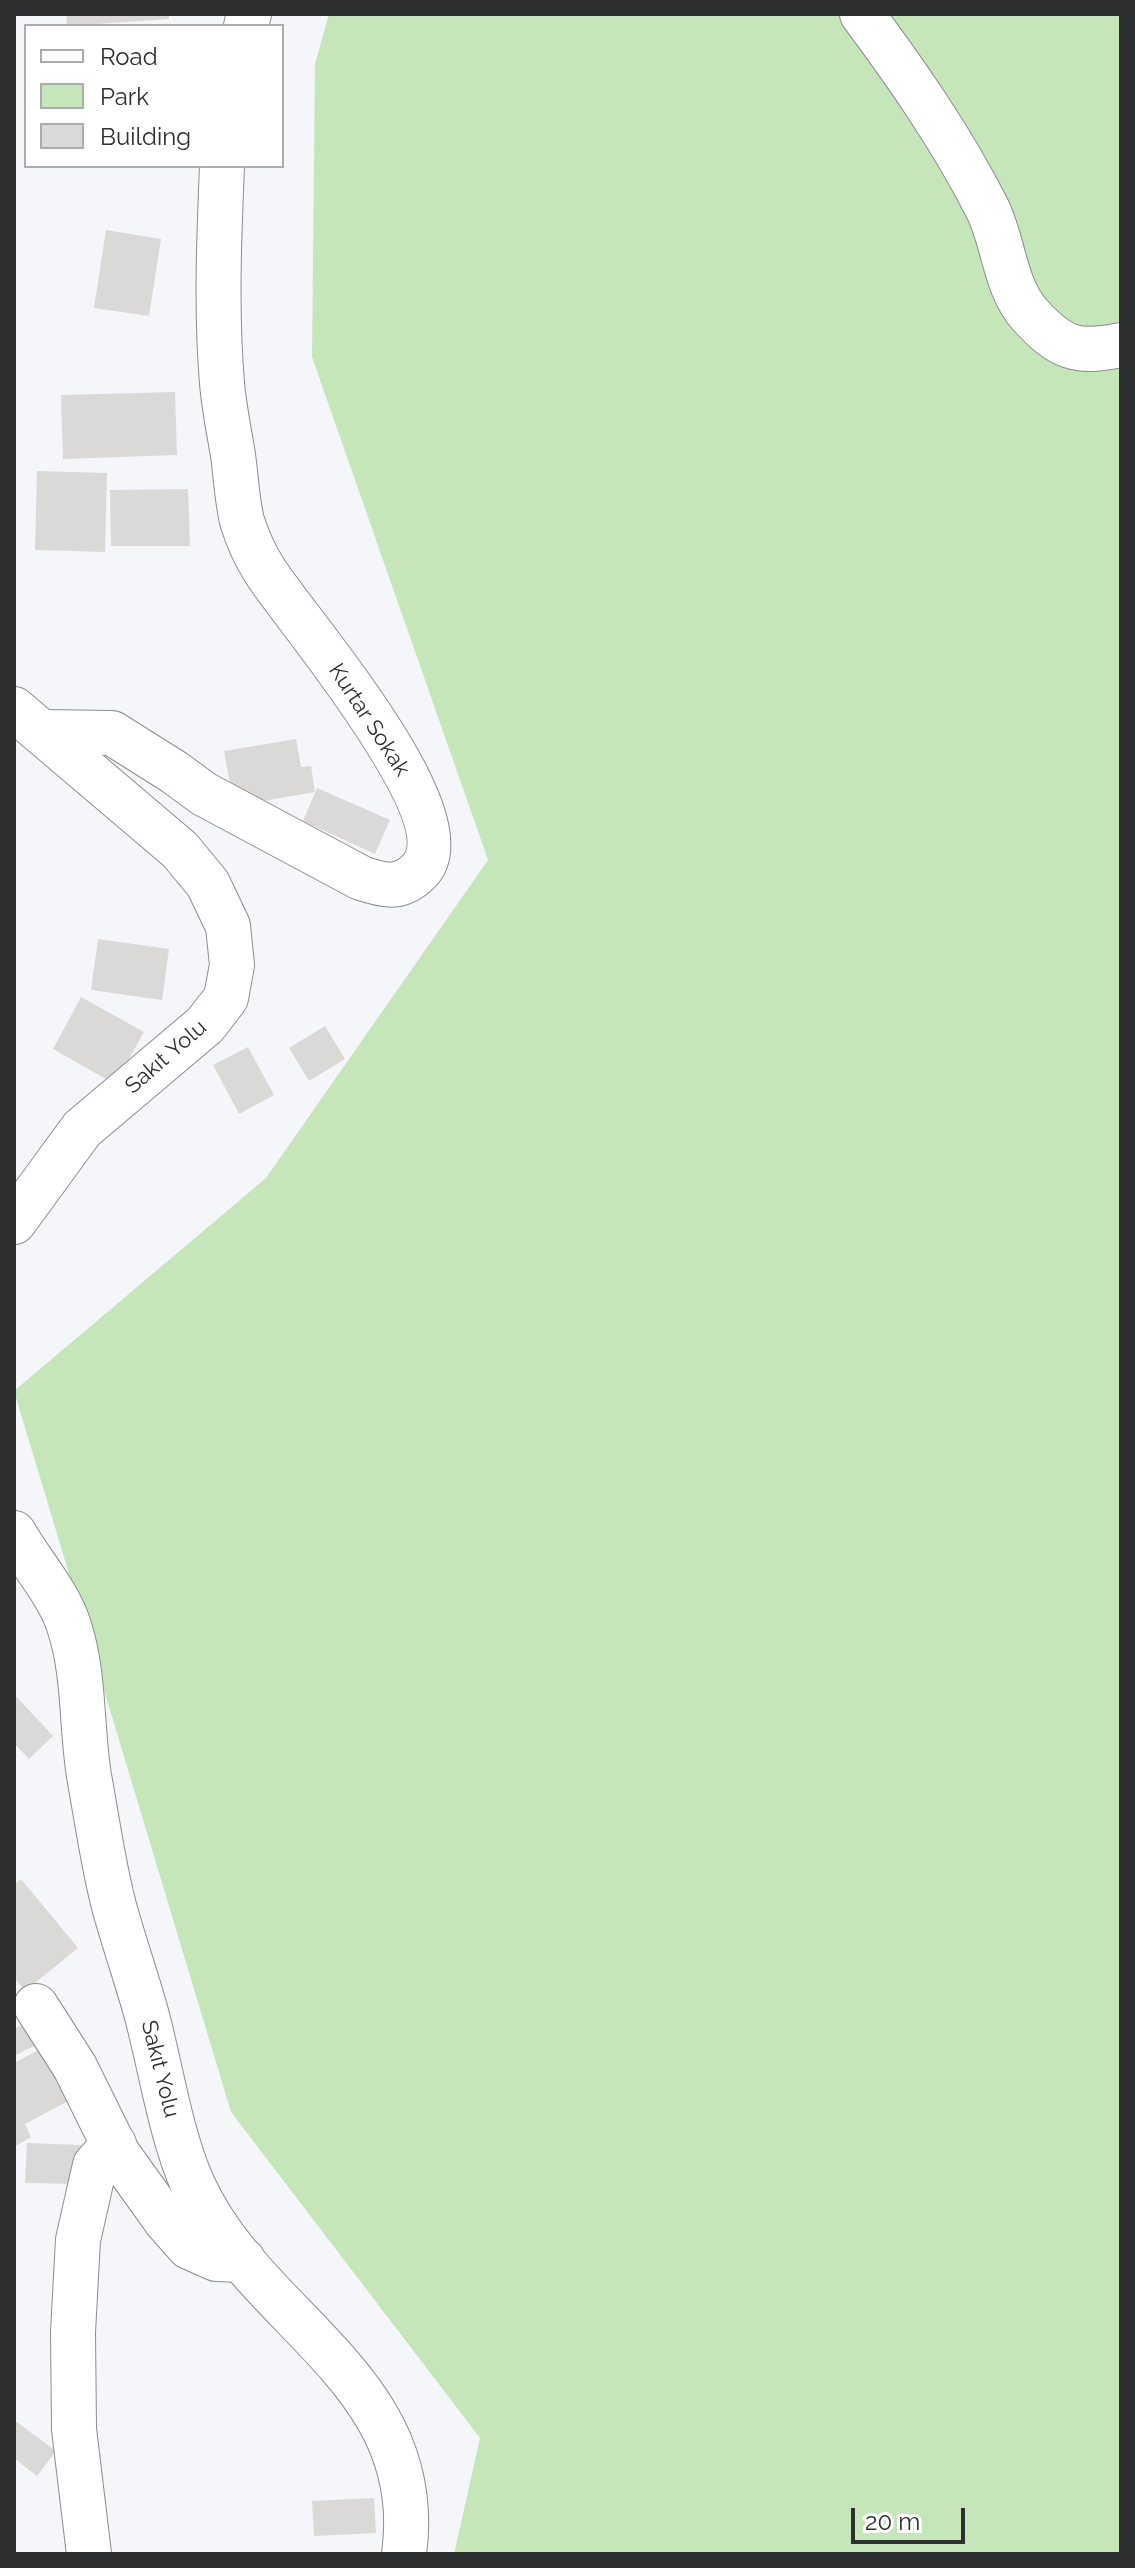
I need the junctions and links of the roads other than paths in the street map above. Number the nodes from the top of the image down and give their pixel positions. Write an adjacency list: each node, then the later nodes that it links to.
1 (862, 14): 3 (street)
2 (222, 168): 4 (street, Kurtar Sokak)
3 (1121, 345)
4 (28, 720): 5 (street, Sakıt Yolu)
5 (14, 1222)
6 (14, 1533): 9 (street, Sakıt Yolu)
7 (36, 2006): 8 (street)
8 (114, 2144): 9 (street); 10 (street)
9 (243, 2260): 11 (street, Sakıt Yolu)
10 (89, 2554)
11 (404, 2554)

